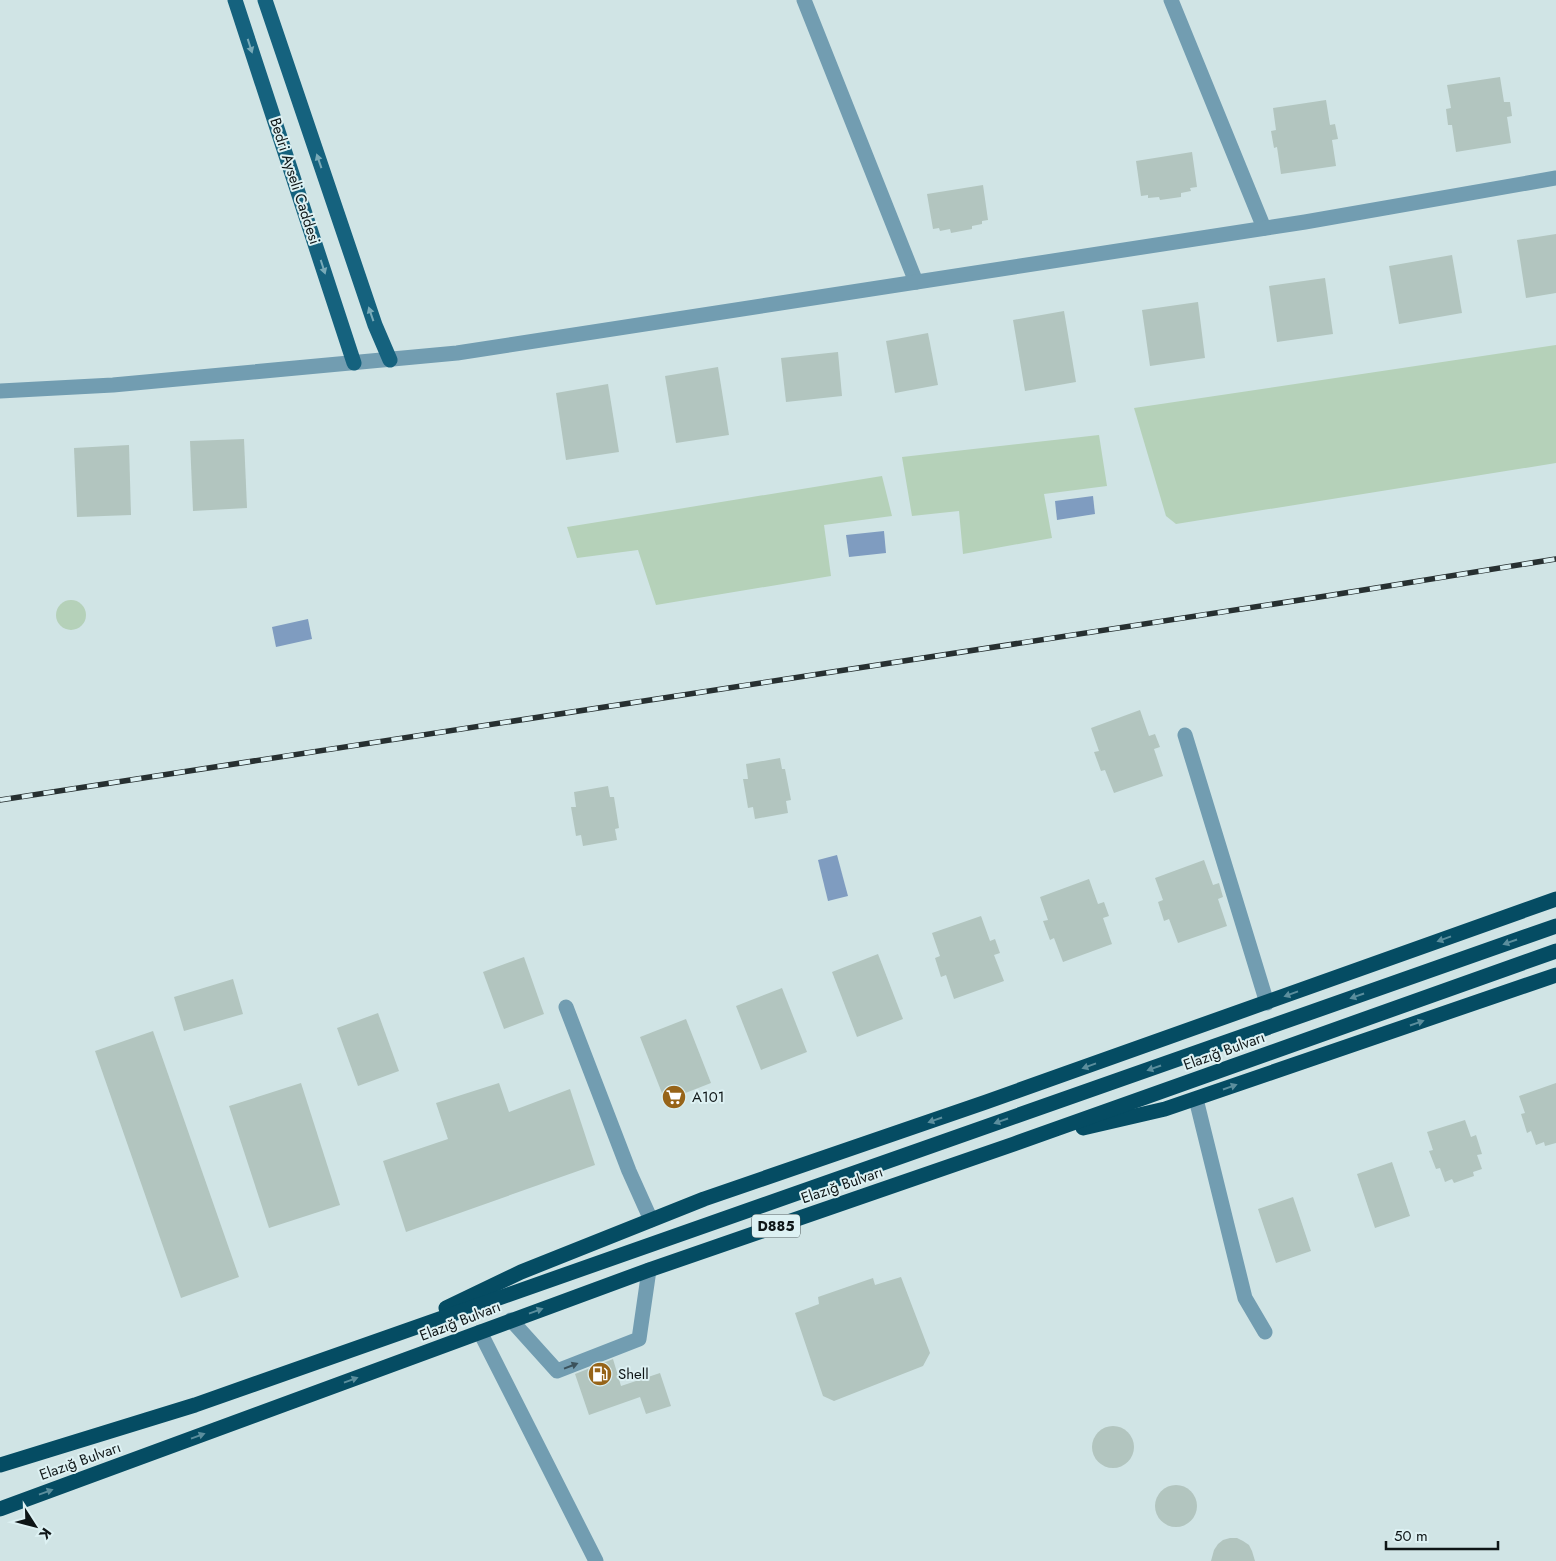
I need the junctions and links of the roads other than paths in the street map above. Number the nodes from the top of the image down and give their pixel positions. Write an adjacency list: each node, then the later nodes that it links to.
1 (235, 0): 9 (main road, Bedri Ayseli Caddesi, one-way to 9)
2 (265, 0): 8 (main road, Bedri Ayseli Caddesi, one-way to 2)
3 (804, 0): 7 (street)
4 (1171, 0): 6 (street)
5 (1556, 178): 6 (street)
6 (1264, 228): 7 (street)
7 (916, 282): 8 (street)
8 (390, 360): 9 (street)
9 (354, 363): 10 (street)
10 (0, 391)
11 (1185, 735): 16 (street)
12 (1556, 899): 16 (highway, one-way to 16)
13 (1556, 926): 25 (highway, Elazığ Bulvarı / D885, one-way to 25)
14 (1556, 951): 19 (highway, Elazığ Bulvarı / D885)
15 (1556, 976): 18 (highway, one-way to 15)
16 (1267, 1003): 20 (highway, one-way to 20)
17 (566, 1007): 20 (street)
18 (1196, 1099): 19 (highway); 24 (street)
19 (1014, 1144): 21 (highway, Elazığ Bulvarı / D885)
20 (651, 1220): 25 (highway)
21 (649, 1270): 22 (highway, Elazığ Bulvarı / D885, one-way to 21); 22 (street, one-way to 21)
22 (510, 1320): 23 (highway, Elazığ Bulvarı / D885)
23 (480, 1332): 27 (highway, Elazığ Bulvarı / D885, one-way to 23); 28 (street)
24 (1265, 1332)
25 (374, 1342): 26 (highway, Elazığ Bulvarı / D885)
26 (0, 1465)
27 (0, 1509)
28 (596, 1561)

